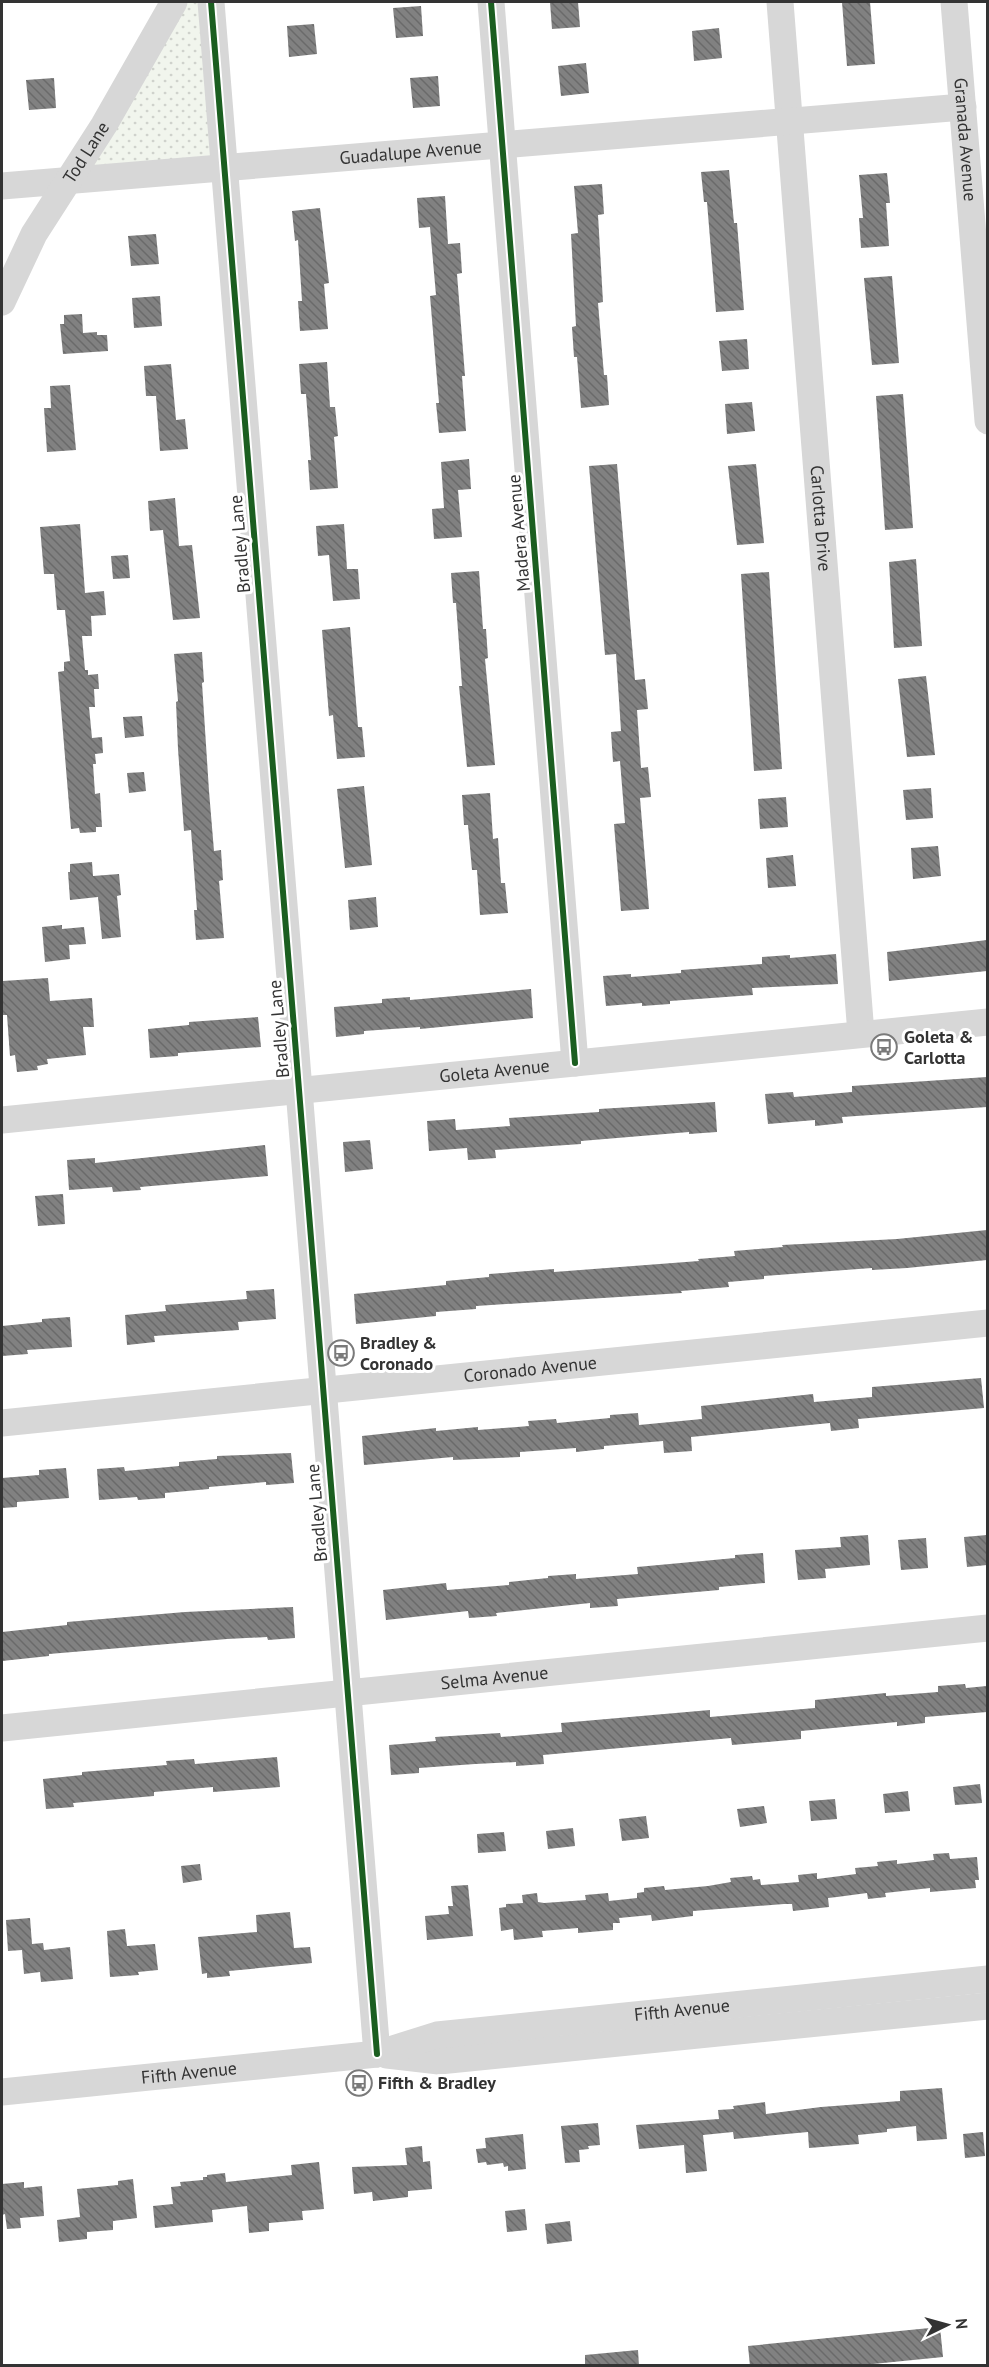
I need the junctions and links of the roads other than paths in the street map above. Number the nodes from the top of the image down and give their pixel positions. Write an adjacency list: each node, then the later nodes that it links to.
1 (174, 2): 10 (street, Tod Lane)
2 (211, 2): 9 (street, Bradley Lane)
3 (491, 2): 8 (street, Madera Avenue)
4 (780, 2): 7 (street, Carlotta Drive)
5 (954, 2): 6 (street, Granada Avenue)
6 (963, 107): 7 (street, Guadalupe Avenue); 13 (street, Granada Avenue)
7 (789, 121): 8 (street, Guadalupe Avenue); 15 (street, Carlotta Drive)
8 (502, 144): 9 (street, Guadalupe Avenue); 16 (street, Madera Avenue)
9 (224, 167): 10 (street, Guadalupe Avenue); 17 (street, Bradley Lane)
10 (66, 181): 11 (street, Guadalupe Avenue); 12 (street, Tod Lane)
11 (2, 186)
12 (2, 302)
13 (987, 421)
14 (987, 1022): 15 (street, Goleta Avenue)
15 (861, 1034): 16 (street, Goleta Avenue)
16 (575, 1063): 17 (street, Goleta Avenue)
17 (299, 1091): 18 (street, Goleta Avenue); 20 (street, Bradley Lane)
18 (2, 1120)
19 (987, 1323): 20 (street, Coronado Avenue)
20 (323, 1390): 21 (street, Coronado Avenue); 23 (street, Bradley Lane)
21 (2, 1423)
22 (987, 1628): 23 (street, Selma Avenue)
23 (347, 1693): 24 (street, Selma Avenue); 27 (street, Bradley Lane)
24 (2, 1728)
25 (987, 1979): 27 (street, Fifth Avenue)
26 (987, 2006): 27 (street, Fifth Avenue)
27 (377, 2054): 28 (street, Fifth Avenue)
28 (2, 2092)

